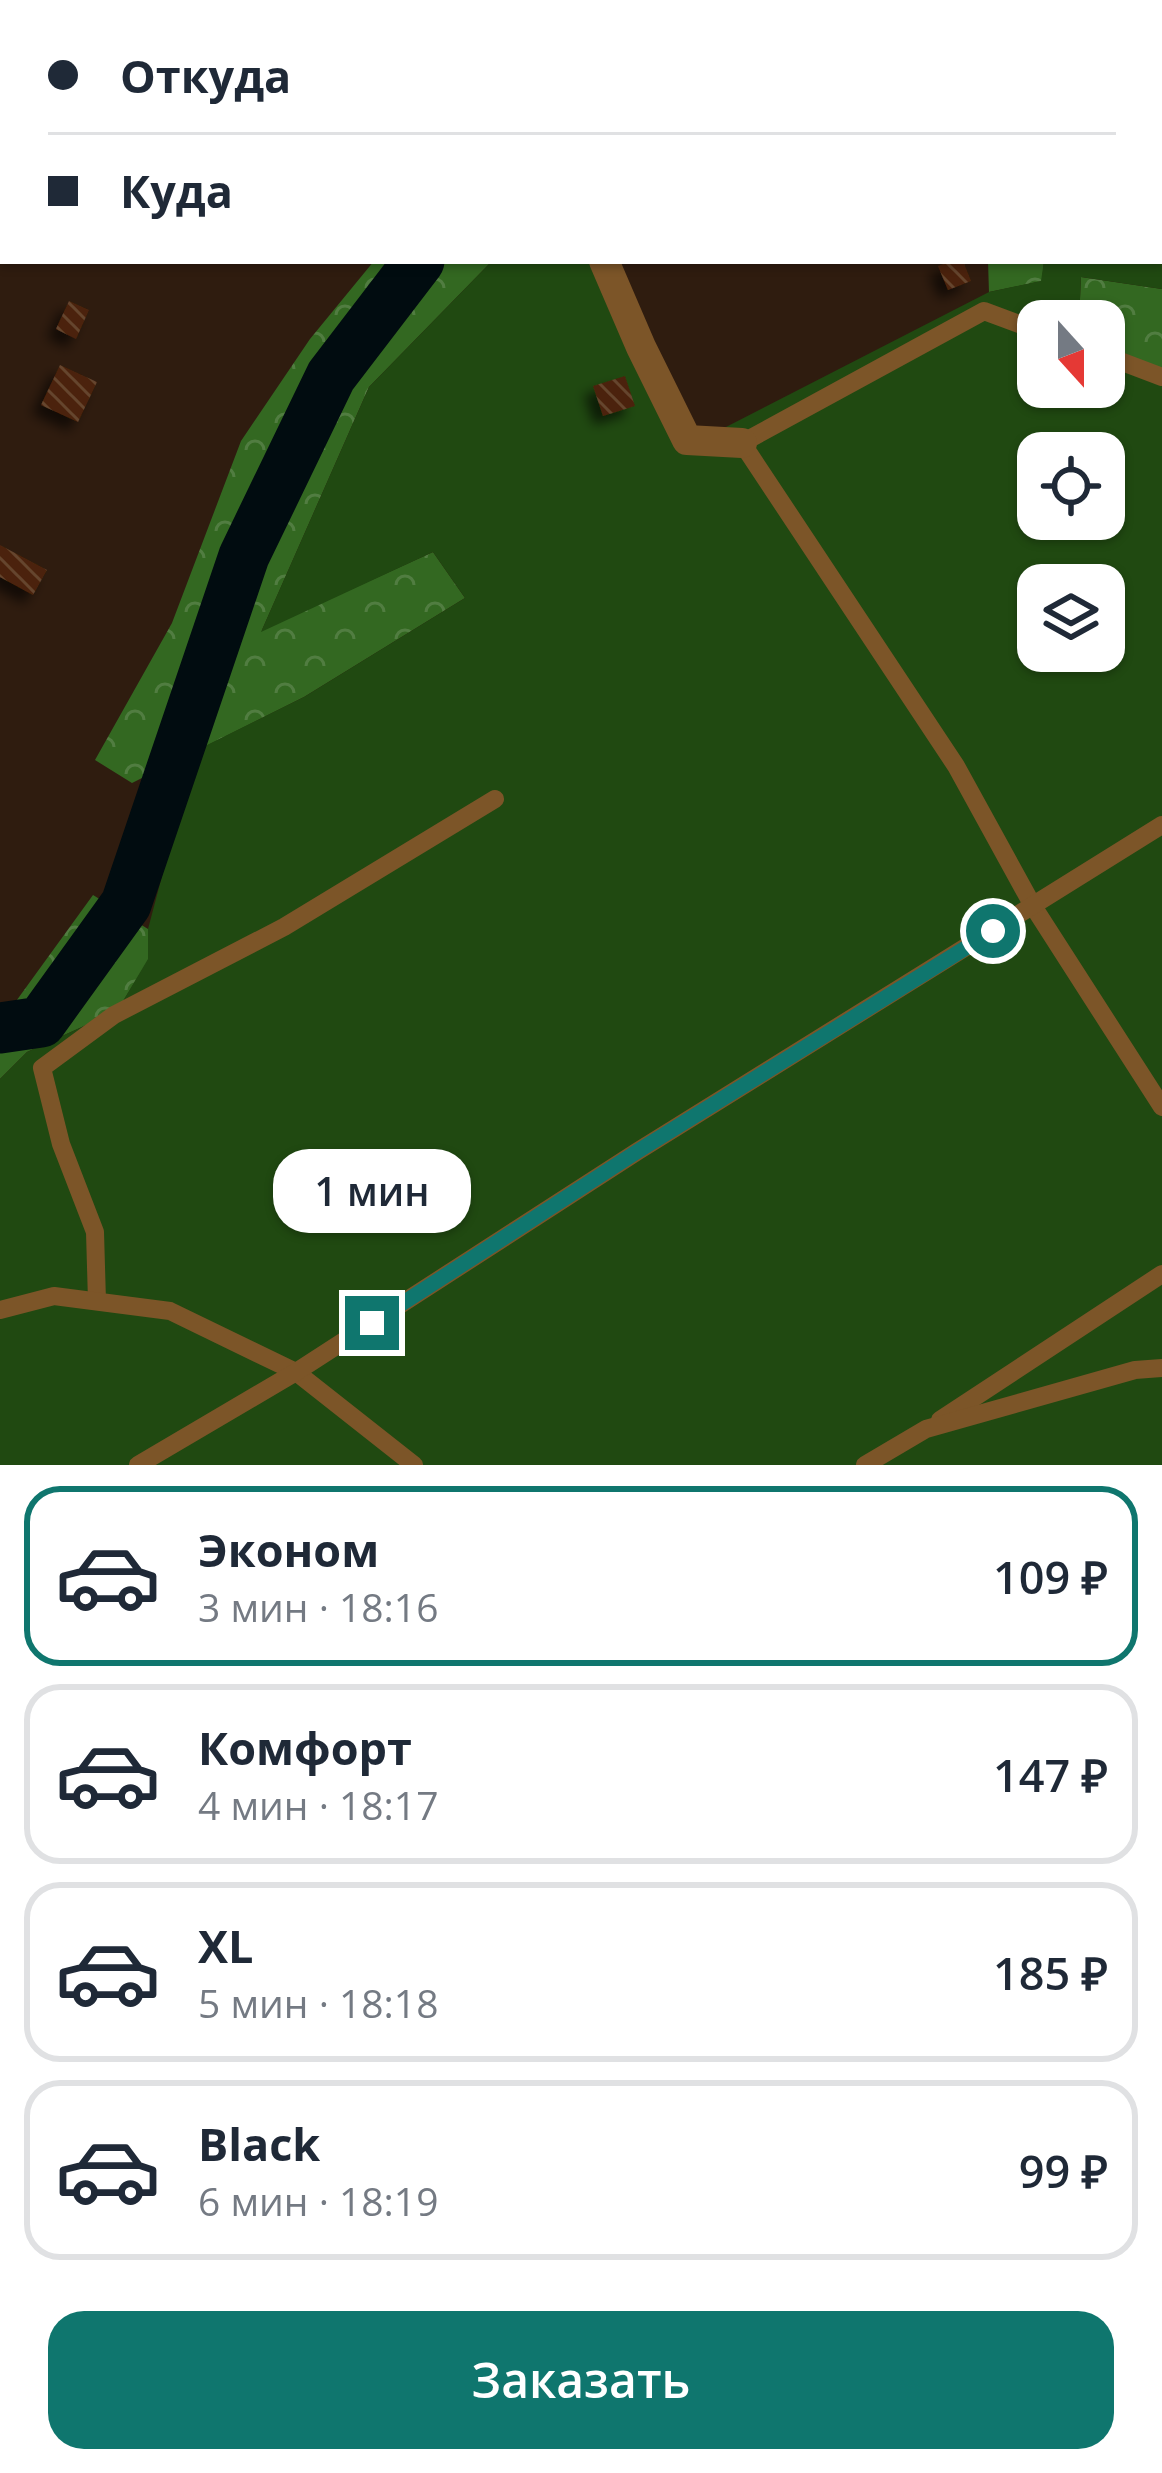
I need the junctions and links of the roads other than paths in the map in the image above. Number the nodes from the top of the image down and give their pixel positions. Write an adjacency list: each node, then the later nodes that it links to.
1 (605, 264): 5 (street)
2 (1017, 323): 5 (lane)
3 (1125, 363): 4 (lane)
4 (1162, 376)
5 (742, 443): 8 (lane)
6 (495, 799): 11 (lane)
7 (1162, 825): 8 (lane)
8 (1033, 906): 9 (lane); 14 (lane)
9 (1162, 1107)
10 (1162, 1274): 15 (lane)
11 (97, 1301): 12 (lane); 14 (lane)
12 (0, 1310)
13 (1162, 1368): 15 (lane)
14 (296, 1372): 16 (lane); 17 (lane)
15 (926, 1429): 18 (lane)
16 (138, 1465)
17 (414, 1465)
18 (866, 1465)

